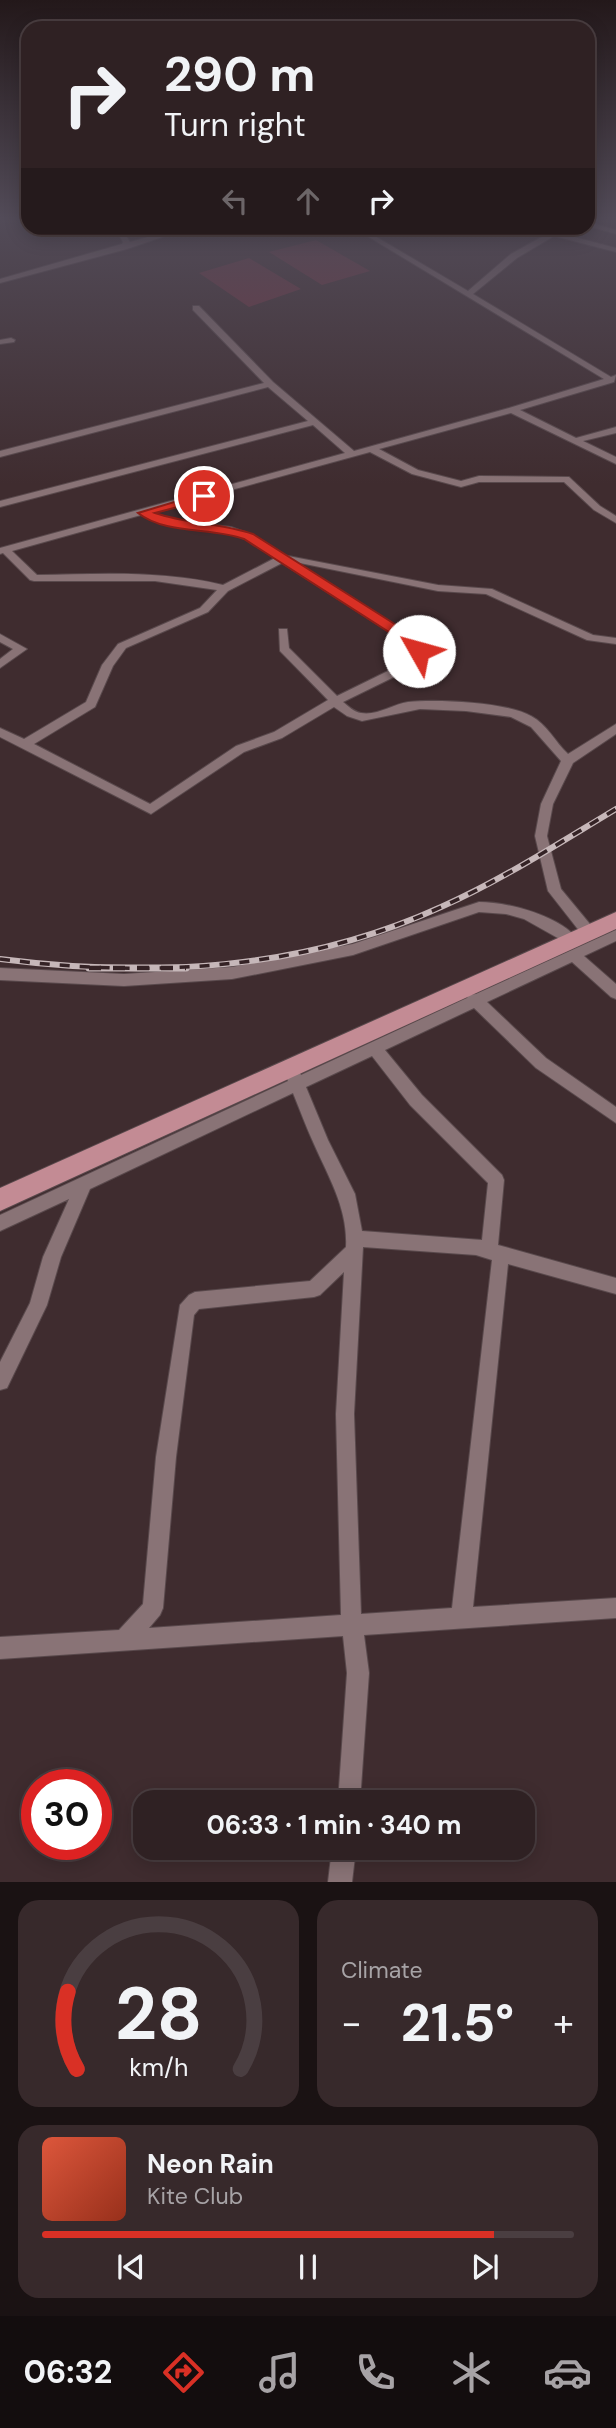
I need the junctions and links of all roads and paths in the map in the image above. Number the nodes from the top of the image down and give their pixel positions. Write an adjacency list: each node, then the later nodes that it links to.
1 (196, 308): 6 (street)
2 (495, 308): 5 (street)
3 (10, 340): 4 (street)
4 (0, 342)
5 (613, 379): 7 (street)
6 (270, 384): 8 (street); 12 (street)
7 (512, 410): 10 (street); 11 (street)
8 (314, 422): 13 (street); 15 (street)
9 (616, 430): 10 (street)
10 (574, 441): 14 (street)
11 (370, 449): 13 (street); 17 (street)
12 (0, 454)
13 (352, 454): 16 (street)
14 (616, 461)
15 (0, 504)
16 (144, 513): 18 (street); 19 (street)
17 (616, 520)
18 (3, 550): 20 (street)
19 (284, 558): 20 (street); 23 (street); 25 (street)
20 (224, 589): 28 (street)
21 (283, 631): 25 (street)
22 (0, 637): 24 (street)
23 (616, 641)
24 (0, 664)
25 (335, 701): 28 (street); 30 (street)
26 (616, 728): 30 (street)
27 (0, 732): 28 (street)
28 (19, 742): 29 (street)
29 (0, 748)
30 (568, 760): 33 (street)
31 (616, 920): 33 (main road)
32 (616, 935): 33 (street)
33 (578, 943): 34 (street); 35 (street); 36 (street); 38 (main road)
34 (0, 974)
35 (616, 993)
36 (474, 999): 37 (street); 39 (street)
37 (374, 1047): 38 (street); 44 (street)
38 (294, 1077): 40 (street); 41 (main road); 43 (street)
39 (616, 1116)
40 (83, 1186): 42 (street); 46 (street)
41 (0, 1200)
42 (0, 1223)
43 (354, 1245): 44 (street); 49 (street); 50 (street)
44 (495, 1253): 45 (street); 48 (street)
45 (616, 1286)
46 (0, 1381)
47 (616, 1608): 48 (street)
48 (461, 1618): 49 (street)
49 (354, 1626): 50 (street); 52 (street)
50 (124, 1640): 51 (street)
51 (0, 1648)
52 (350, 1790)
53 (343, 1860): 54 (street)
54 (340, 1882)

